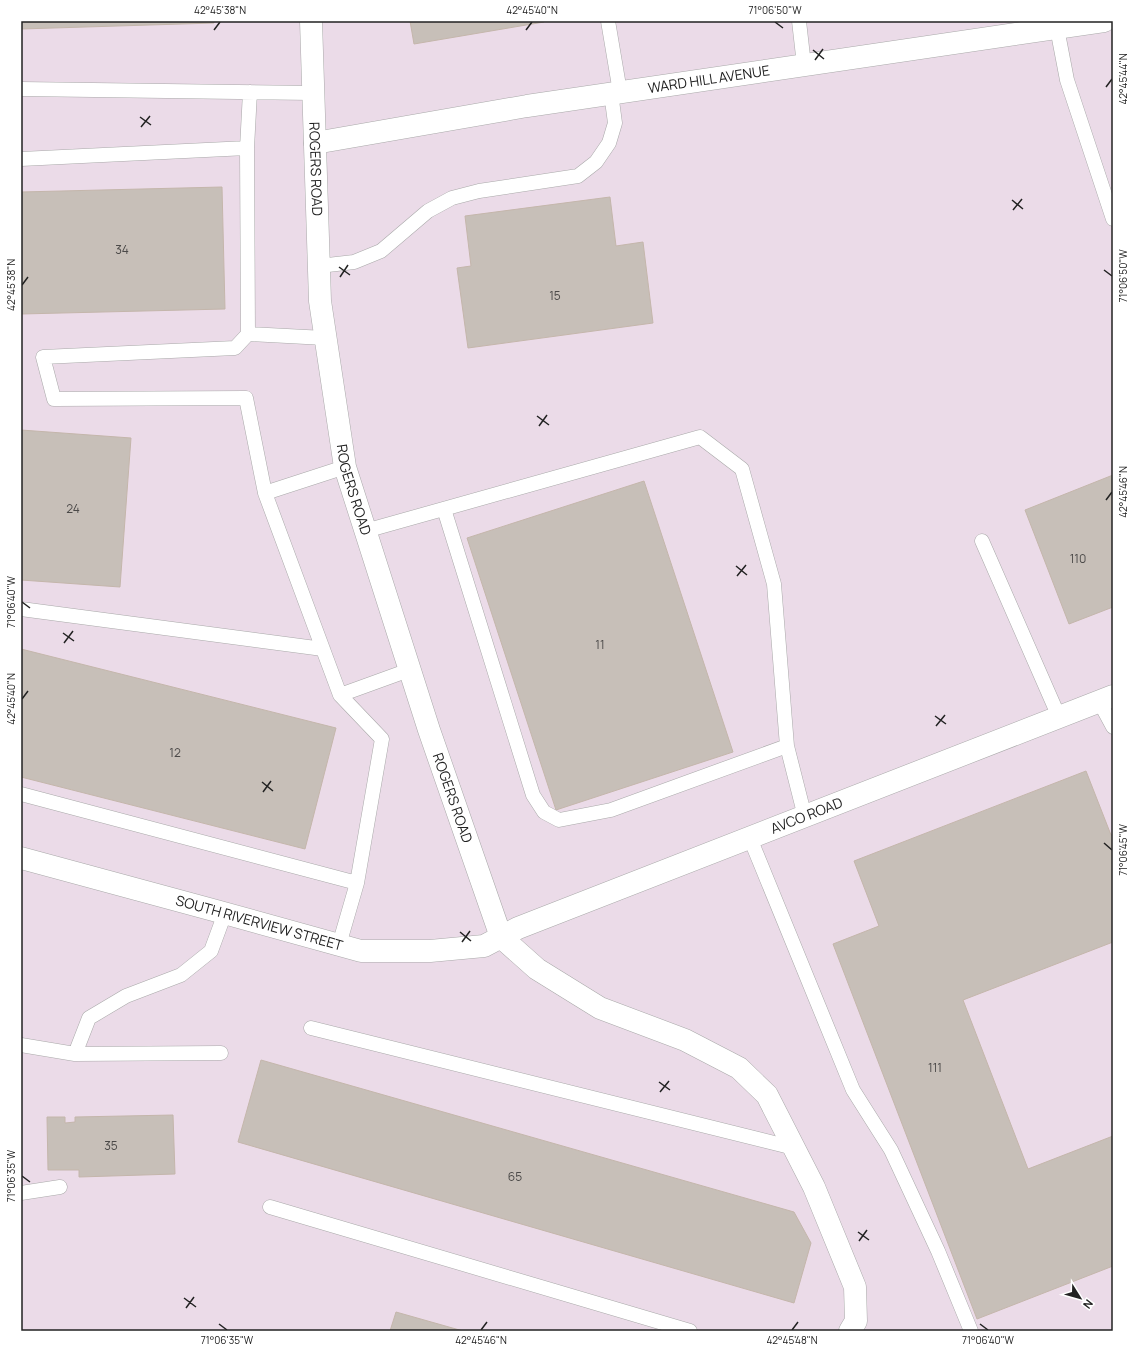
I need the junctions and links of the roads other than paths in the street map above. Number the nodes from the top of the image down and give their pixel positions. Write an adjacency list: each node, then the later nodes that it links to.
1 (311, 21): 9 (street, ROGERS ROAD)
2 (608, 21): 10 (lane)
3 (799, 21): 6 (lane)
4 (1100, 21): 5 (street, WARD HILL AVENUE)
5 (1058, 28): 6 (street, WARD HILL AVENUE); 14 (lane)
6 (804, 65): 10 (street, WARD HILL AVENUE)
7 (21, 89): 8 (lane)
8 (250, 92): 9 (lane); 12 (lane)
9 (313, 93): 11 (street, ROGERS ROAD)
10 (615, 93): 11 (street, WARD HILL AVENUE); 15 (lane)
11 (315, 143): 15 (street, ROGERS ROAD)
12 (248, 148): 13 (lane); 16 (lane)
13 (21, 159)
14 (1113, 219)
15 (319, 266): 17 (street, ROGERS ROAD)
16 (248, 334): 17 (lane); 19 (lane)
17 (325, 338): 18 (street, ROGERS ROAD)
18 (345, 467): 19 (lane); 21 (street, ROGERS ROAD)
19 (265, 493): 24 (lane)
20 (444, 509): 21 (lane); 30 (lane); 30 (lane)
21 (365, 531): 25 (street, ROGERS ROAD)
22 (982, 541): 28 (lane)
23 (21, 609): 24 (lane)
24 (323, 649): 26 (lane)
25 (409, 670): 26 (lane); 37 (street, ROGERS ROAD)
26 (340, 695): 35 (lane)
27 (1106, 699): 28 (street, AVCO ROAD); 29 (lane)
28 (1060, 717): 32 (street, AVCO ROAD)
29 (1113, 727)
30 (787, 746): 32 (lane)
31 (21, 794): 35 (lane)
32 (805, 817): 33 (street, AVCO ROAD)
33 (750, 838): 37 (street, AVCO ROAD); 49 (lane)
34 (21, 858): 36 (street, SOUTH RIVERVIEW STREET)
35 (357, 883): 38 (lane)
36 (225, 913): 38 (street, SOUTH RIVERVIEW STREET); 42 (lane)
37 (500, 937): 38 (street, SOUTH RIVERVIEW STREET); 43 (street)
38 (339, 945)
39 (311, 1028): 43 (lane)
40 (21, 1045): 42 (lane)
41 (221, 1052): 42 (lane)
42 (75, 1054)
43 (794, 1148): 48 (street)
44 (60, 1187): 45 (lane)
45 (21, 1193)
46 (270, 1207): 47 (lane)
47 (690, 1331)
48 (850, 1331)
49 (972, 1331)

